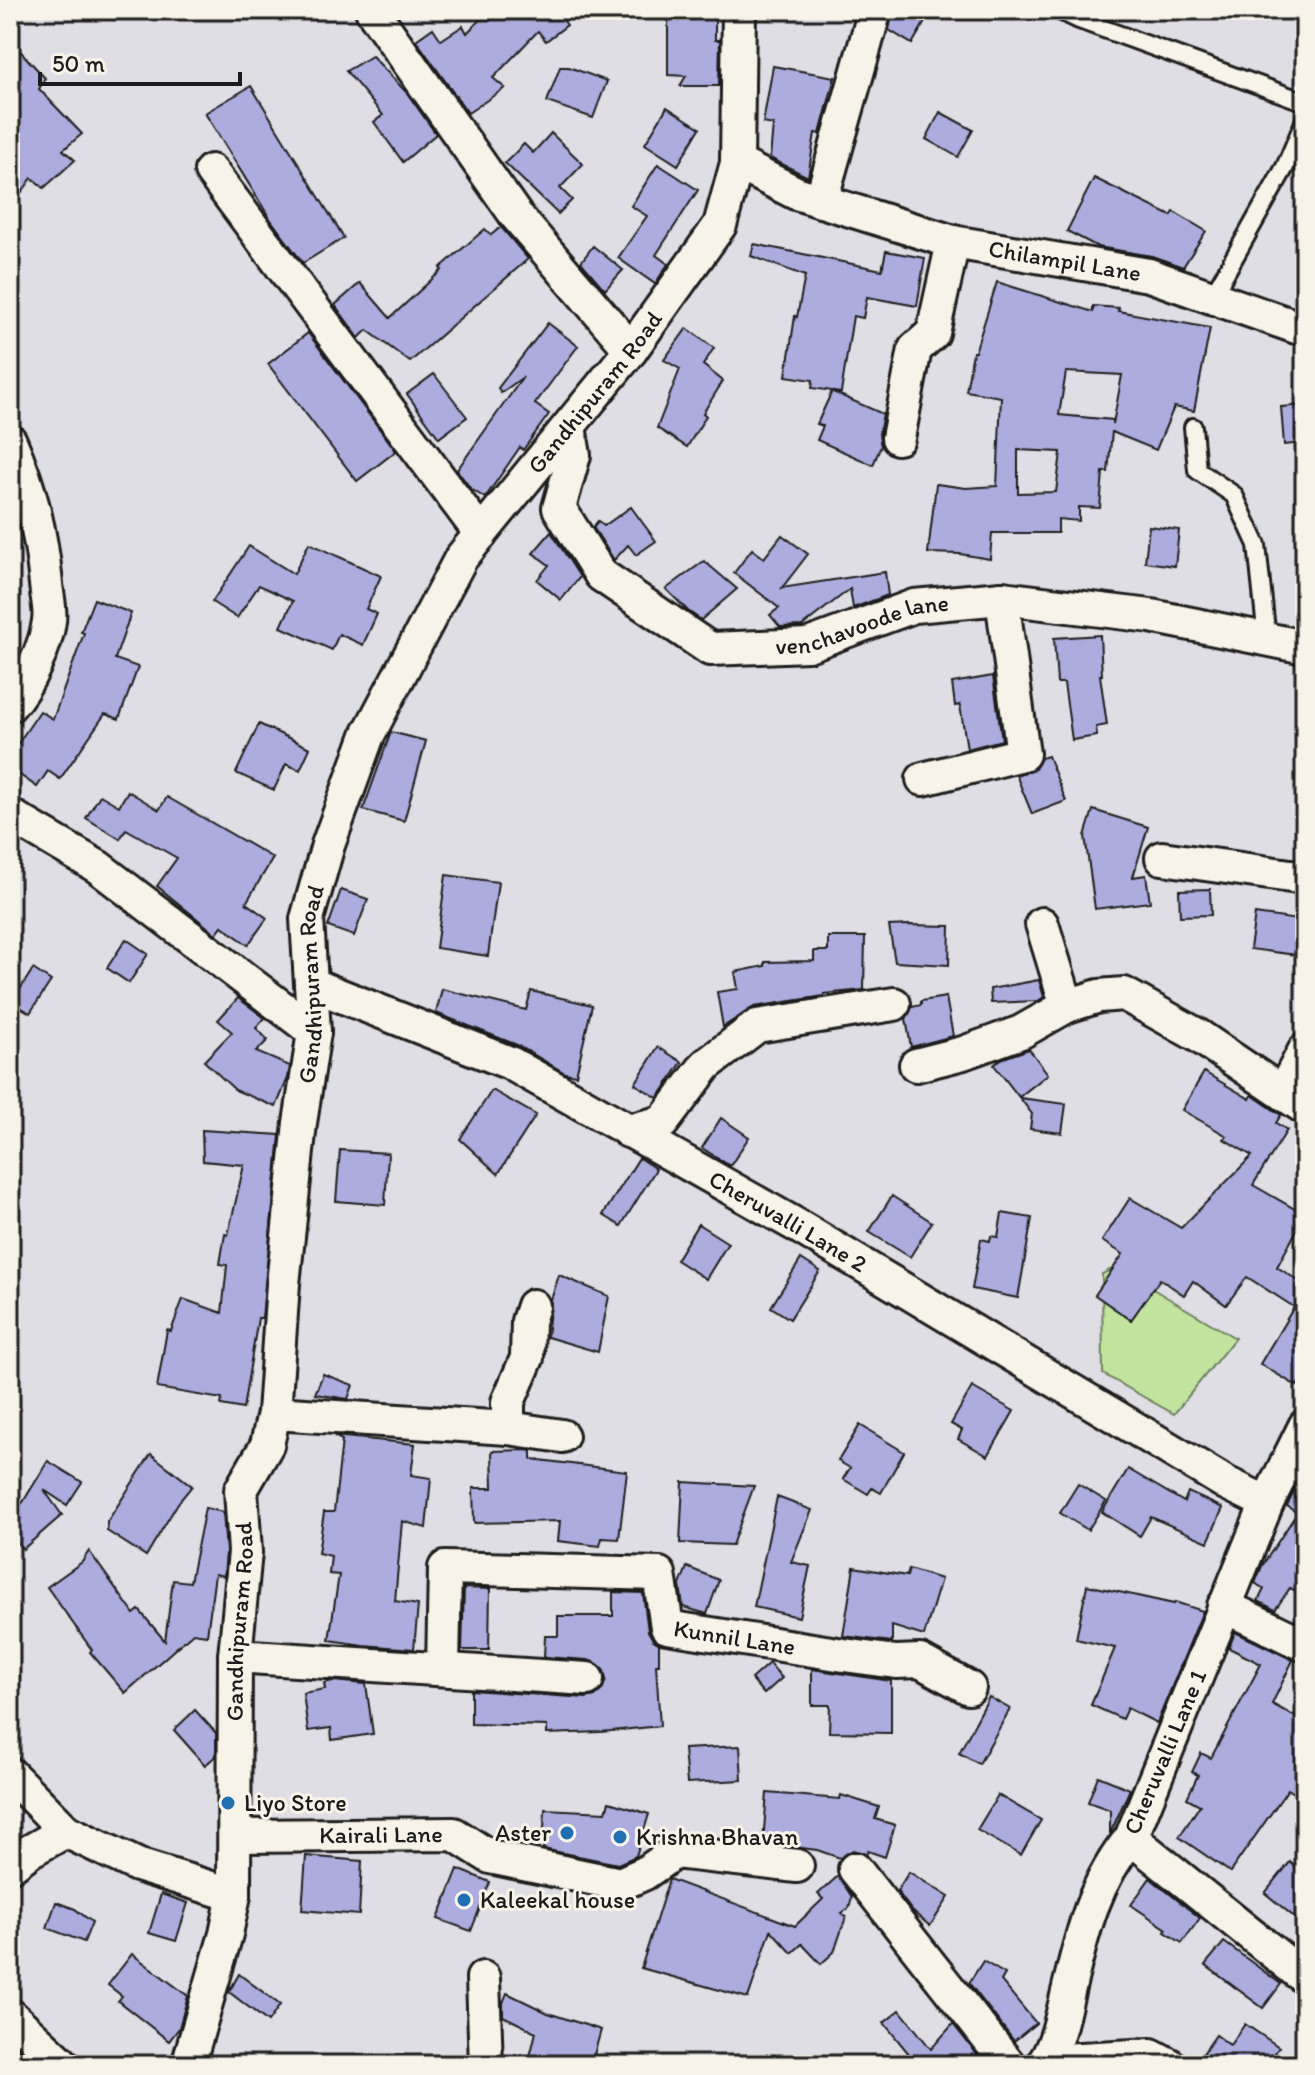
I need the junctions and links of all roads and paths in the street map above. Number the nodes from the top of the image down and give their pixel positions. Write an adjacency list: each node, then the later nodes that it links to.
1 (372, 10): 13 (street)
2 (739, 10): 7 (street, Gandhipuram Road)
3 (875, 10): 9 (street)
4 (1058, 10): 5 (lane)
5 (1305, 102)
6 (1305, 120): 11 (lane)
7 (737, 163): 9 (street, Chilampil Lane); 13 (street, Gandhipuram Road)
8 (211, 171): 18 (street)
9 (821, 201): 10 (street, Chilampil Lane)
10 (953, 242): 11 (street, Chilampil Lane); 16 (street)
11 (1212, 297): 12 (street, Chilampil Lane)
12 (1305, 330)
13 (631, 350): 14 (street, Gandhipuram Road)
14 (569, 427): 18 (street, Gandhipuram Road); 19 (street, venchavoode lane)
15 (1193, 427): 20 (lane)
16 (898, 438)
17 (10, 441): 22 (street)
18 (481, 534): 28 (street, Gandhipuram Road)
19 (1002, 598): 20 (street, venchavoode lane); 23 (street)
20 (1267, 639): 21 (street, venchavoode lane)
21 (1305, 647)
22 (10, 705)
23 (923, 779)
24 (10, 815): 31 (street)
25 (1162, 858): 26 (street)
26 (1305, 878)
27 (1042, 924): 30 (street)
28 (311, 984): 31 (street, Gandhipuram Road); 35 (street, Cheruvalli Lane 2)
29 (894, 1004): 35 (street)
30 (1067, 1006): 33 (street); 34 (street)
31 (314, 1032): 37 (street, Gandhipuram Road)
32 (1305, 1050): 34 (street)
33 (916, 1065)
34 (1294, 1100)
35 (628, 1131): 41 (street, Cheruvalli Lane 2)
36 (533, 1306): 39 (street)
37 (274, 1413): 39 (street); 44 (street, Gandhipuram Road)
38 (1305, 1426): 41 (street, Cheruvalli Lane 1)
39 (508, 1428): 40 (street)
40 (562, 1436)
41 (1258, 1497): 42 (street, Cheruvalli Lane 1)
42 (1224, 1606): 43 (street); 51 (street, Cheruvalli Lane 1)
43 (1305, 1645)
44 (235, 1656): 45 (street); 50 (street, Gandhipuram Road)
45 (443, 1668): 46 (street); 47 (street, Kunnil Lane)
46 (587, 1679)
47 (969, 1688)
48 (10, 1774): 49 (street)
49 (66, 1831): 52 (street); 55 (street)
50 (235, 1836): 53 (street, Kairali Lane); 55 (street, Gandhipuram Road)
51 (1131, 1838): 57 (street); 59 (street, Cheruvalli Lane 1)
52 (10, 1866)
53 (797, 1866)
54 (855, 1869): 63 (street)
55 (234, 1895): 61 (street, Gandhipuram Road)
56 (483, 1978): 62 (street)
57 (1305, 1978)
58 (10, 2015): 60 (street)
59 (1044, 2063): 64 (street)
60 (64, 2065)
61 (188, 2065)
62 (486, 2065)
63 (1009, 2065)
64 (1170, 2065)

